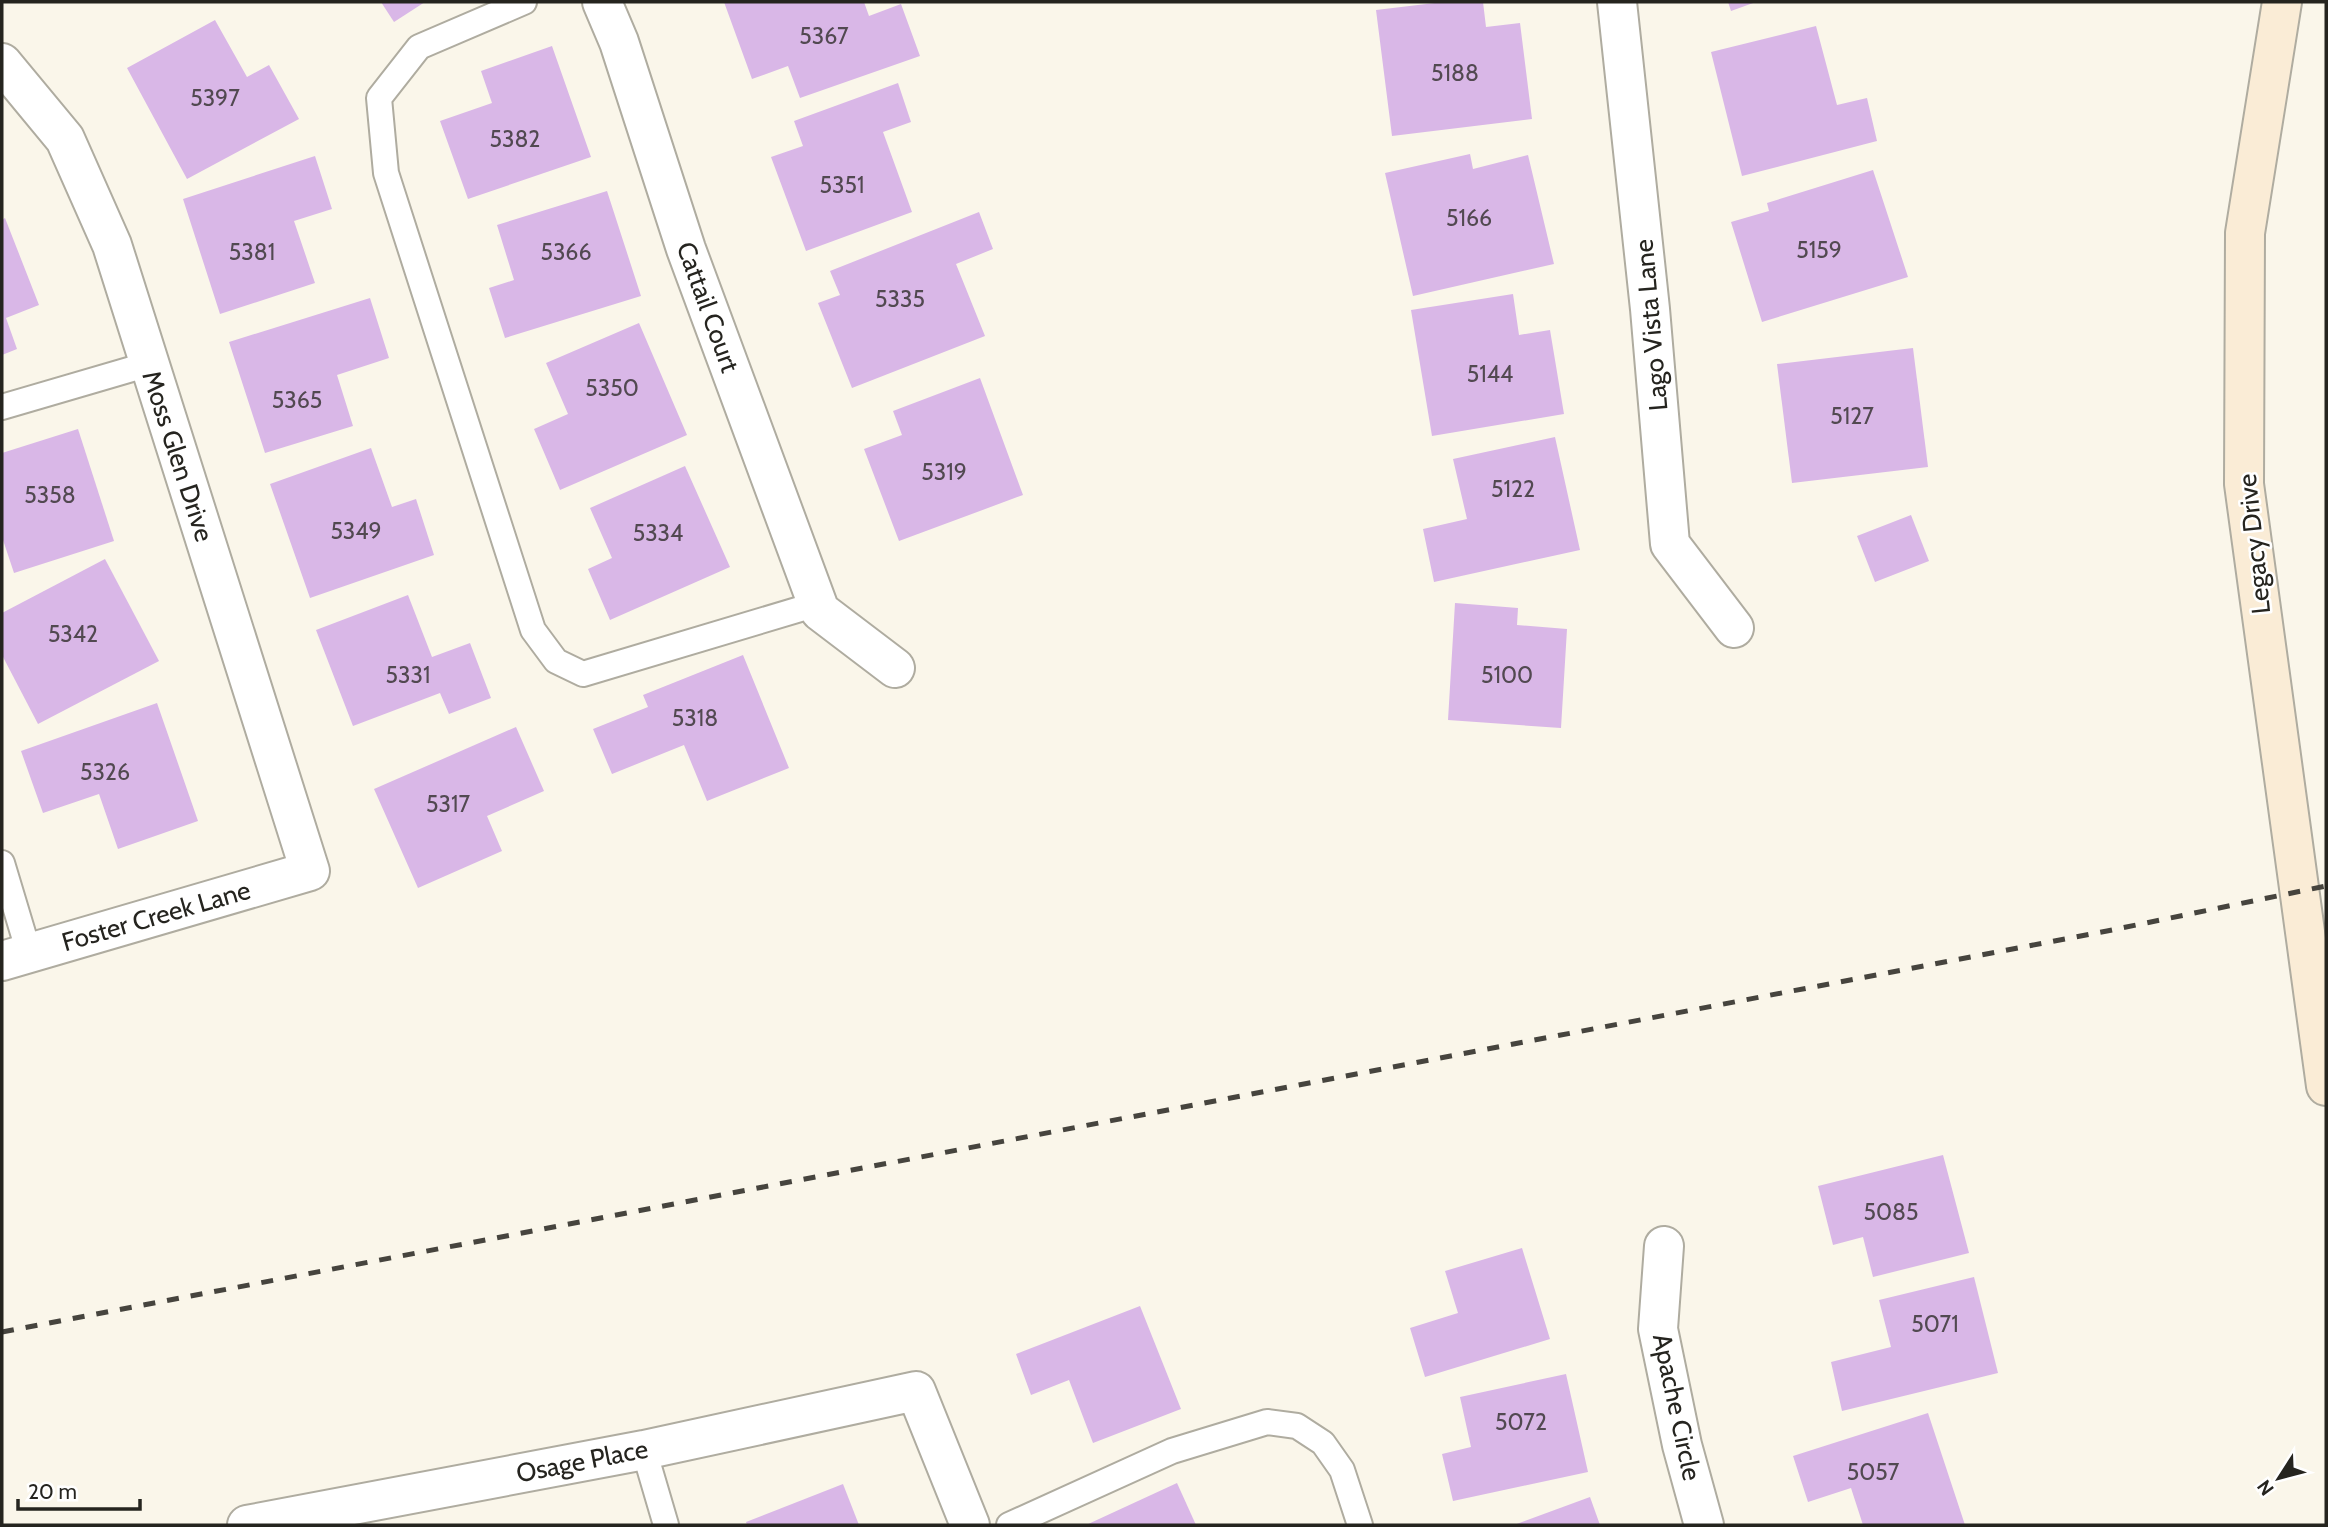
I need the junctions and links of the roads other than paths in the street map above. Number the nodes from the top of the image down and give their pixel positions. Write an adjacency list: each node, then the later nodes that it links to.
1 (524, 2): 8 (lane)
2 (602, 2): 8 (street, Cattail Court)
3 (1617, 2): 9 (street, Lago Vista Lane)
4 (2282, 2): 14 (main road, Legacy Drive)
5 (2, 63): 6 (street, Moss Glen Drive)
6 (149, 364): 7 (lane); 12 (street, Moss Glen Drive)
7 (2, 407)
8 (818, 608): 10 (street)
9 (1734, 628)
10 (895, 668)
11 (2, 863): 13 (lane)
12 (310, 871): 13 (street, Foster Creek Lane)
13 (16, 957)
14 (2326, 1086)
15 (1664, 1246): 23 (street, Apache Circle)
16 (644, 1450): 17 (street, Osage Place); 19 (lane); 20 (street, Osage Place)
17 (349, 1515): 18 (street, Osage Place)
18 (247, 1525)
19 (666, 1525)
20 (970, 1525)
21 (1009, 1525): 22 (lane)
22 (1360, 1525)
23 (1704, 1525)

